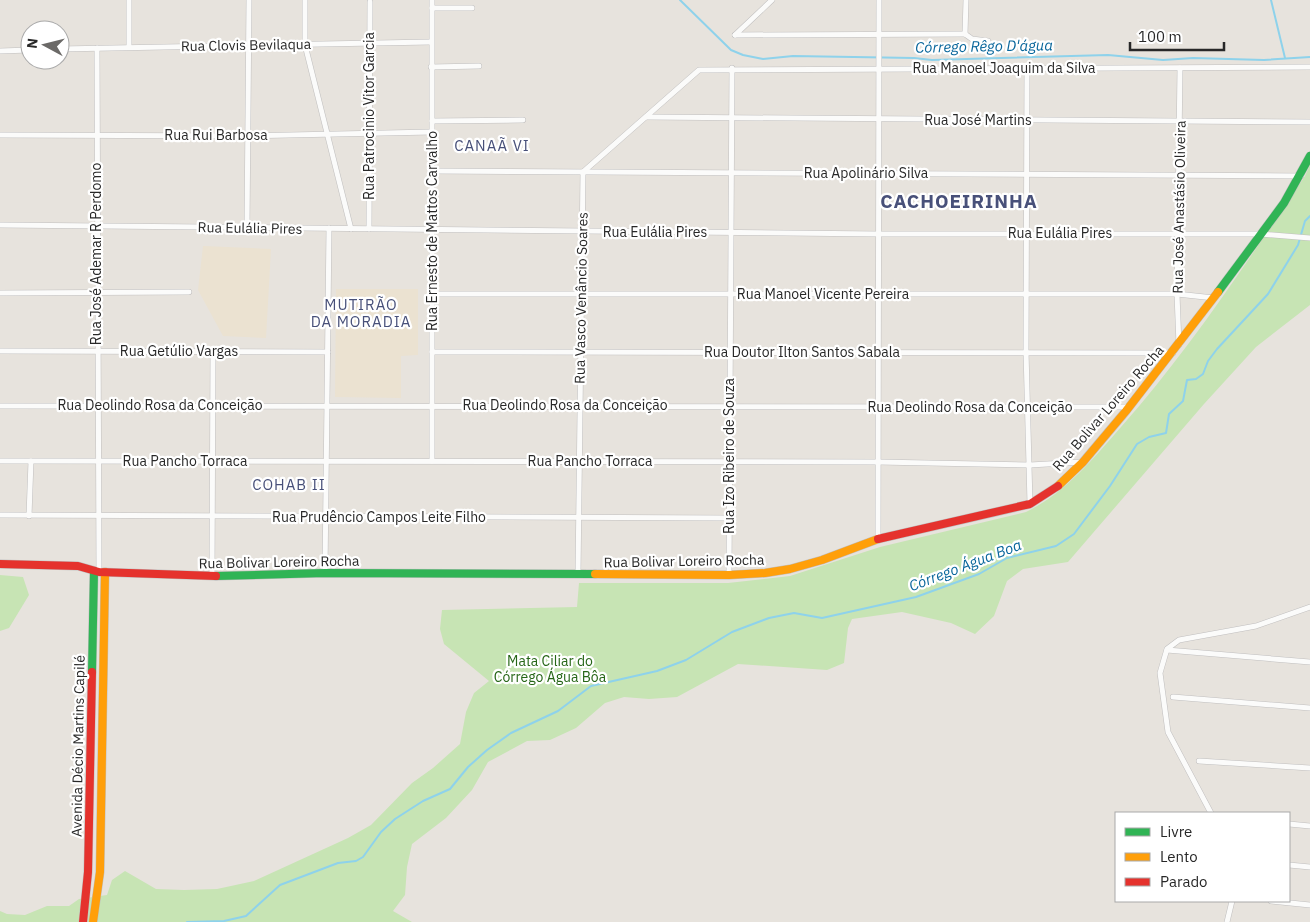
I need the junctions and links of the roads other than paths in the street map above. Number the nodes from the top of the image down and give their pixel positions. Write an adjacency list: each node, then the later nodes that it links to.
1 (129, 0): 18 (street)
2 (249, 0): 17 (street)
3 (305, 0): 16 (street)
4 (432, 0): 9 (street, Rua Ernesto de Mattos Carvalho)
5 (772, 0): 11 (street)
6 (879, 0): 11 (street)
7 (966, 0): 12 (street)
8 (370, 2): 15 (street, Rua Patrocinio Vitor Garcia)
9 (432, 8): 10 (street); 14 (street, Rua Ernesto de Mattos Carvalho)
10 (472, 8)
11 (879, 34): 12 (street); 24 (street)
12 (964, 34): 13 (street)
13 (988, 41)
14 (432, 42): 15 (street, Rua Clovis Bevilaqua); 25 (street, Rua Ernesto de Mattos Carvalho)
15 (369, 43): 16 (street, Rua Clovis Bevilaqua); 38 (street, Rua Patrocinio Vitor Garcia)
16 (305, 44): 17 (street, Rua Clovis Bevilaqua); 42 (street)
17 (249, 46): 18 (street, Rua Clovis Bevilaqua); 43 (street)
18 (129, 47): 19 (street, Rua Clovis Bevilaqua)
19 (97, 48): 20 (street, Rua Clovis Bevilaqua); 40 (street, Rua José Ademar R Perdomo)
20 (70, 49)
21 (20, 50): 22 (street)
22 (0, 51)
23 (479, 66): 25 (street)
24 (879, 66): 27 (street, Rua Manoel Joaquim da Silva); 28 (street, Rua Manoel Joaquim da Silva); 32 (street)
25 (432, 67): 35 (street, Rua Ernesto de Mattos Carvalho)
26 (1310, 67): 29 (street, Rua Manoel Joaquim da Silva)
27 (732, 68): 30 (street, Rua Manoel Joaquim da Silva); 31 (street, Rua Izo Ribeiro de Souza)
28 (1027, 68): 29 (street, Rua Manoel Joaquim da Silva); 34 (street)
29 (1180, 68): 36 (street, Rua José Anastásio Oliveira)
30 (646, 117): 31 (street, Rua José Martins); 46 (street)
31 (732, 118): 32 (street, Rua José Martins); 47 (street, Rua Izo Ribeiro de Souza)
32 (879, 119): 34 (street, Rua José Martins); 48 (street)
33 (523, 120): 35 (street)
34 (1027, 120): 36 (street, Rua José Martins); 49 (street)
35 (432, 121): 39 (street, Rua Ernesto de Mattos Carvalho)
36 (1180, 122): 37 (street, Rua José Martins); 50 (street, Rua José Anastásio Oliveira)
37 (1310, 122)
38 (369, 132): 39 (street, Rua Rui Barbosa); 42 (street, Rua Rui Barbosa); 57 (street, Rua Patrocinio Vitor Garcia)
39 (432, 132): 45 (street, Rua Ernesto de Mattos Carvalho)
40 (96, 134): 41 (street, Rua Rui Barbosa); 43 (street, Rua Rui Barbosa); 53 (street, Rua José Ademar R Perdomo)
41 (0, 135)
42 (327, 135): 43 (street, Rua Rui Barbosa); 56 (street)
43 (247, 136): 54 (street)
44 (1310, 156): 51 (street, Rua Bolivar Loreiro Rocha)
45 (432, 171): 46 (street, Rua Apolinário Silva); 58 (street, Rua Ernesto de Mattos Carvalho)
46 (583, 172): 47 (street, Rua Apolinário Silva); 59 (street, Rua Vasco Venâncio Soares)
47 (731, 172): 48 (street, Rua Apolinário Silva); 60 (street, Rua Izo Ribeiro de Souza)
48 (879, 173): 49 (street, Rua Apolinário Silva); 63 (street)
49 (1027, 174): 50 (street, Rua Apolinário Silva); 61 (street)
50 (1179, 175): 51 (street, Rua Apolinário Silva); 62 (street, Rua José Anastásio Oliveira)
51 (1301, 176): 64 (street, Rua Bolivar Loreiro Rocha)
52 (0, 225): 53 (street, Rua Eulália Pires)
53 (96, 226): 54 (street, Rua Eulália Pires); 68 (street, Rua José Ademar R Perdomo)
54 (247, 227): 55 (street, Rua Eulália Pires)
55 (330, 228): 56 (street, Rua Eulália Pires); 81 (street)
56 (351, 229): 57 (street, Rua Eulália Pires)
57 (369, 229): 58 (street, Rua Eulália Pires)
58 (432, 230): 59 (street, Rua Eulália Pires); 69 (street, Rua Ernesto de Mattos Carvalho)
59 (582, 232): 60 (street, Rua Eulália Pires); 70 (street, Rua Vasco Venâncio Soares)
60 (731, 232): 63 (street, Rua Eulália Pires); 71 (street, Rua Izo Ribeiro de Souza)
61 (1027, 233): 62 (street, Rua Eulália Pires); 63 (street, Rua Eulália Pires); 73 (street)
62 (1178, 233): 64 (street, Rua Eulália Pires); 74 (street, Rua José Anastásio Oliveira)
63 (879, 234): 72 (street)
64 (1261, 234): 65 (street, Rua Eulália Pires); 75 (street, Rua Bolivar Loreiro Rocha)
65 (1310, 238)
66 (189, 292): 68 (street)
67 (0, 293): 68 (street)
68 (97, 294): 78 (street, Rua José Ademar R Perdomo)
69 (432, 294): 70 (street, Rua Manoel Vicente Pereira); 82 (street, Rua Ernesto de Mattos Carvalho)
70 (582, 294): 71 (street, Rua Manoel Vicente Pereira); 83 (street, Rua Vasco Venâncio Soares)
71 (730, 294): 72 (street, Rua Manoel Vicente Pereira); 84 (street, Rua Izo Ribeiro de Souza)
72 (878, 294): 73 (street, Rua Manoel Vicente Pereira); 85 (street)
73 (1026, 294): 74 (street, Rua Manoel Vicente Pereira); 80 (street)
74 (1177, 294): 75 (street, Rua Manoel Vicente Pereira); 76 (street, Rua José Anastásio Oliveira)
75 (1214, 298): 76 (street, Rua Bolivar Loreiro Rocha)
76 (1179, 345): 86 (street, Rua Bolivar Loreiro Rocha)
77 (0, 351): 78 (street, Rua Getúlio Vargas)
78 (97, 351): 79 (street, Rua Getúlio Vargas); 91 (street, Rua José Ademar R Perdomo)
79 (213, 351): 81 (street, Rua Getúlio Vargas); 87 (street)
80 (1026, 351): 85 (street, Rua Doutor Ilton Santos Sabala); 86 (street, Rua Doutor Ilton Santos Sabala); 96 (street)
81 (328, 352): 88 (street)
82 (432, 352): 83 (street, Rua Doutor Ilton Santos Sabala); 89 (street, Rua Ernesto de Mattos Carvalho)
83 (581, 352): 84 (street, Rua Doutor Ilton Santos Sabala); 92 (street, Rua Vasco Venâncio Soares)
84 (730, 352): 85 (street, Rua Doutor Ilton Santos Sabala); 93 (street, Rua Izo Ribeiro de Souza)
85 (878, 352): 94 (street)
86 (1173, 353): 95 (street, Rua Bolivar Loreiro Rocha)
87 (213, 405): 88 (street, Rua Deolindo Rosa da Conceição); 91 (street, Rua Deolindo Rosa da Conceição); 100 (street)
88 (327, 405): 89 (street, Rua Deolindo Rosa da Conceição); 101 (street)
89 (432, 405): 92 (street, Rua Deolindo Rosa da Conceição); 102 (street, Rua Ernesto de Mattos Carvalho)
90 (0, 406): 91 (street, Rua Deolindo Rosa da Conceição)
91 (97, 406): 99 (street, Rua José Ademar R Perdomo)
92 (580, 406): 93 (street, Rua Deolindo Rosa da Conceição); 103 (street, Rua Vasco Venâncio Soares)
93 (730, 406): 94 (street, Rua Deolindo Rosa da Conceição); 104 (street, Rua Izo Ribeiro de Souza)
94 (878, 406): 96 (street, Rua Deolindo Rosa da Conceição); 105 (street)
95 (1129, 407): 96 (street, Rua Deolindo Rosa da Conceição); 106 (street, Rua Bolivar Loreiro Rocha)
96 (1027, 408): 107 (street)
97 (0, 461): 98 (street, Rua Pancho Torraca)
98 (31, 461): 99 (street, Rua Pancho Torraca); 110 (street)
99 (98, 461): 100 (street, Rua Pancho Torraca); 111 (street, Rua José Ademar R Perdomo)
100 (213, 461): 101 (street, Rua Pancho Torraca); 112 (street)
101 (326, 461): 102 (street, Rua Pancho Torraca); 113 (street)
102 (432, 461): 103 (street, Rua Pancho Torraca)
103 (580, 461): 104 (street, Rua Pancho Torraca); 114 (street, Rua Vasco Venâncio Soares)
104 (729, 461): 105 (street, Rua Pancho Torraca); 115 (street, Rua Izo Ribeiro de Souza)
105 (878, 462): 107 (street, Rua Pancho Torraca); 116 (street)
106 (1082, 462): 107 (street, Rua Pancho Torraca); 108 (street, Rua Bolivar Loreiro Rocha)
107 (1030, 465): 108 (street)
108 (1030, 504): 116 (street, Rua Bolivar Loreiro Rocha)
109 (0, 515): 110 (street, Rua Prudêncio Campos Leite Filho)
110 (29, 516): 111 (street, Rua Prudêncio Campos Leite Filho)
111 (98, 516): 112 (street, Rua Prudêncio Campos Leite Filho); 118 (street, Rua José Ademar R Perdomo)
112 (212, 517): 113 (street, Rua Prudêncio Campos Leite Filho); 122 (street)
113 (326, 517): 114 (street, Rua Prudêncio Campos Leite Filho); 119 (street)
114 (579, 518): 115 (street, Rua Prudêncio Campos Leite Filho); 120 (street, Rua Vasco Venâncio Soares)
115 (729, 518): 121 (street, Rua Izo Ribeiro de Souza)
116 (878, 539): 121 (street, Rua Bolivar Loreiro Rocha)
117 (0, 564): 118 (street, Rua Bolivar Loreiro Rocha)
118 (99, 572): 122 (street, Rua Bolivar Loreiro Rocha); 138 (street, Avenida Décio Martins Capilé); 139 (street, Avenida Décio Martins Capilé)
119 (325, 573): 120 (street, Rua Bolivar Loreiro Rocha); 122 (street, Rua Bolivar Loreiro Rocha)
120 (578, 574): 121 (street, Rua Bolivar Loreiro Rocha)
121 (728, 574)
122 (212, 576)
123 (1310, 607): 124 (street)
124 (1167, 650): 125 (street); 130 (street)
125 (1310, 662)
126 (1172, 697): 127 (street)
127 (1310, 708)
128 (1199, 761): 129 (street)
129 (1310, 768)
130 (1210, 812)
131 (1290, 824): 132 (street)
132 (1310, 826)
133 (1290, 865): 134 (street)
134 (1310, 867)
135 (1232, 902): 140 (street)
136 (1281, 902): 137 (street)
137 (1310, 905)
138 (83, 922)
139 (93, 922)
140 (1227, 922)

